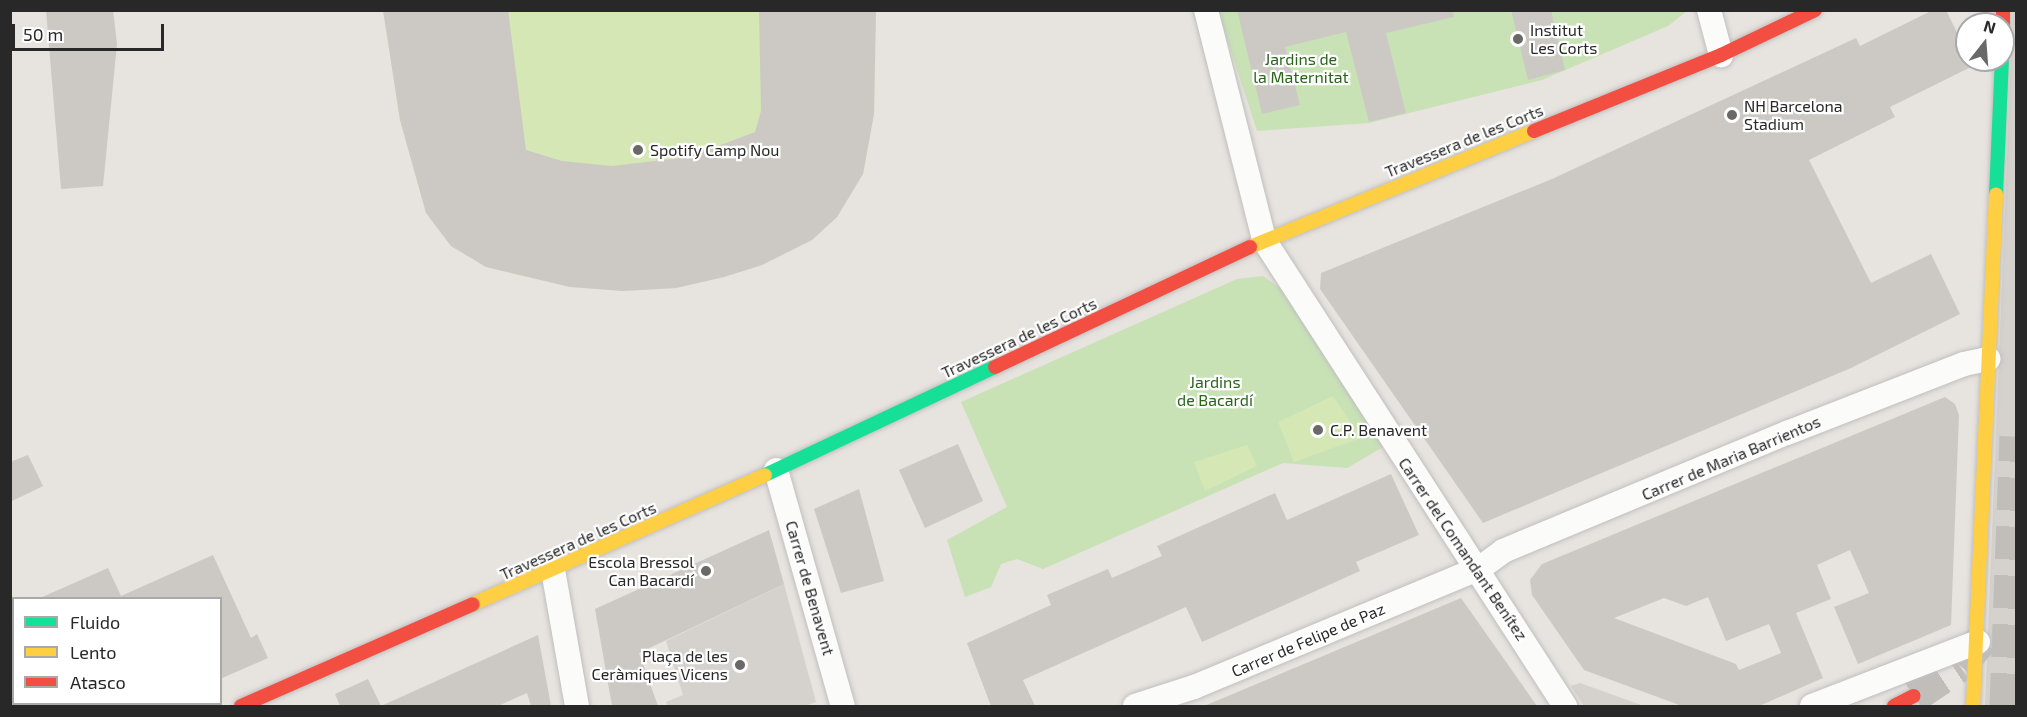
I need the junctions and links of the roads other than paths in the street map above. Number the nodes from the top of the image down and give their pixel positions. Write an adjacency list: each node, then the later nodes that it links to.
1 (1206, 10): 6 (street, Carrer del Comandant Benítez)
2 (1709, 10): 4 (street)
3 (1815, 10): 4 (main road, Travessera de les Corts)
4 (1721, 56): 6 (main road, Travessera de les Corts)
5 (2001, 72): 7 (main road)
6 (1264, 240): 8 (main road, Travessera de les Corts); 9 (street, Carrer del Comandant Benítez)
7 (1988, 359): 9 (street, Carrer de Maria Barrientos); 11 (main road)
8 (776, 470): 10 (main road, Travessera de les Corts); 16 (street, Carrer de Benavent)
9 (1480, 568): 13 (street, Carrer de Felipe de Paz); 18 (street, Carrer del Comandant Benítez)
10 (553, 570): 14 (main road, Travessera de les Corts); 15 (street)
11 (1978, 642): 19 (street); 21 (main road)
12 (1914, 696): 20 (main road)
13 (1198, 697): 17 (street, Carrer de Felipe de Paz)
14 (242, 706)
15 (577, 706)
16 (843, 706)
17 (1135, 706)
18 (1565, 706)
19 (1812, 706)
20 (1894, 706)
21 (1973, 706)

